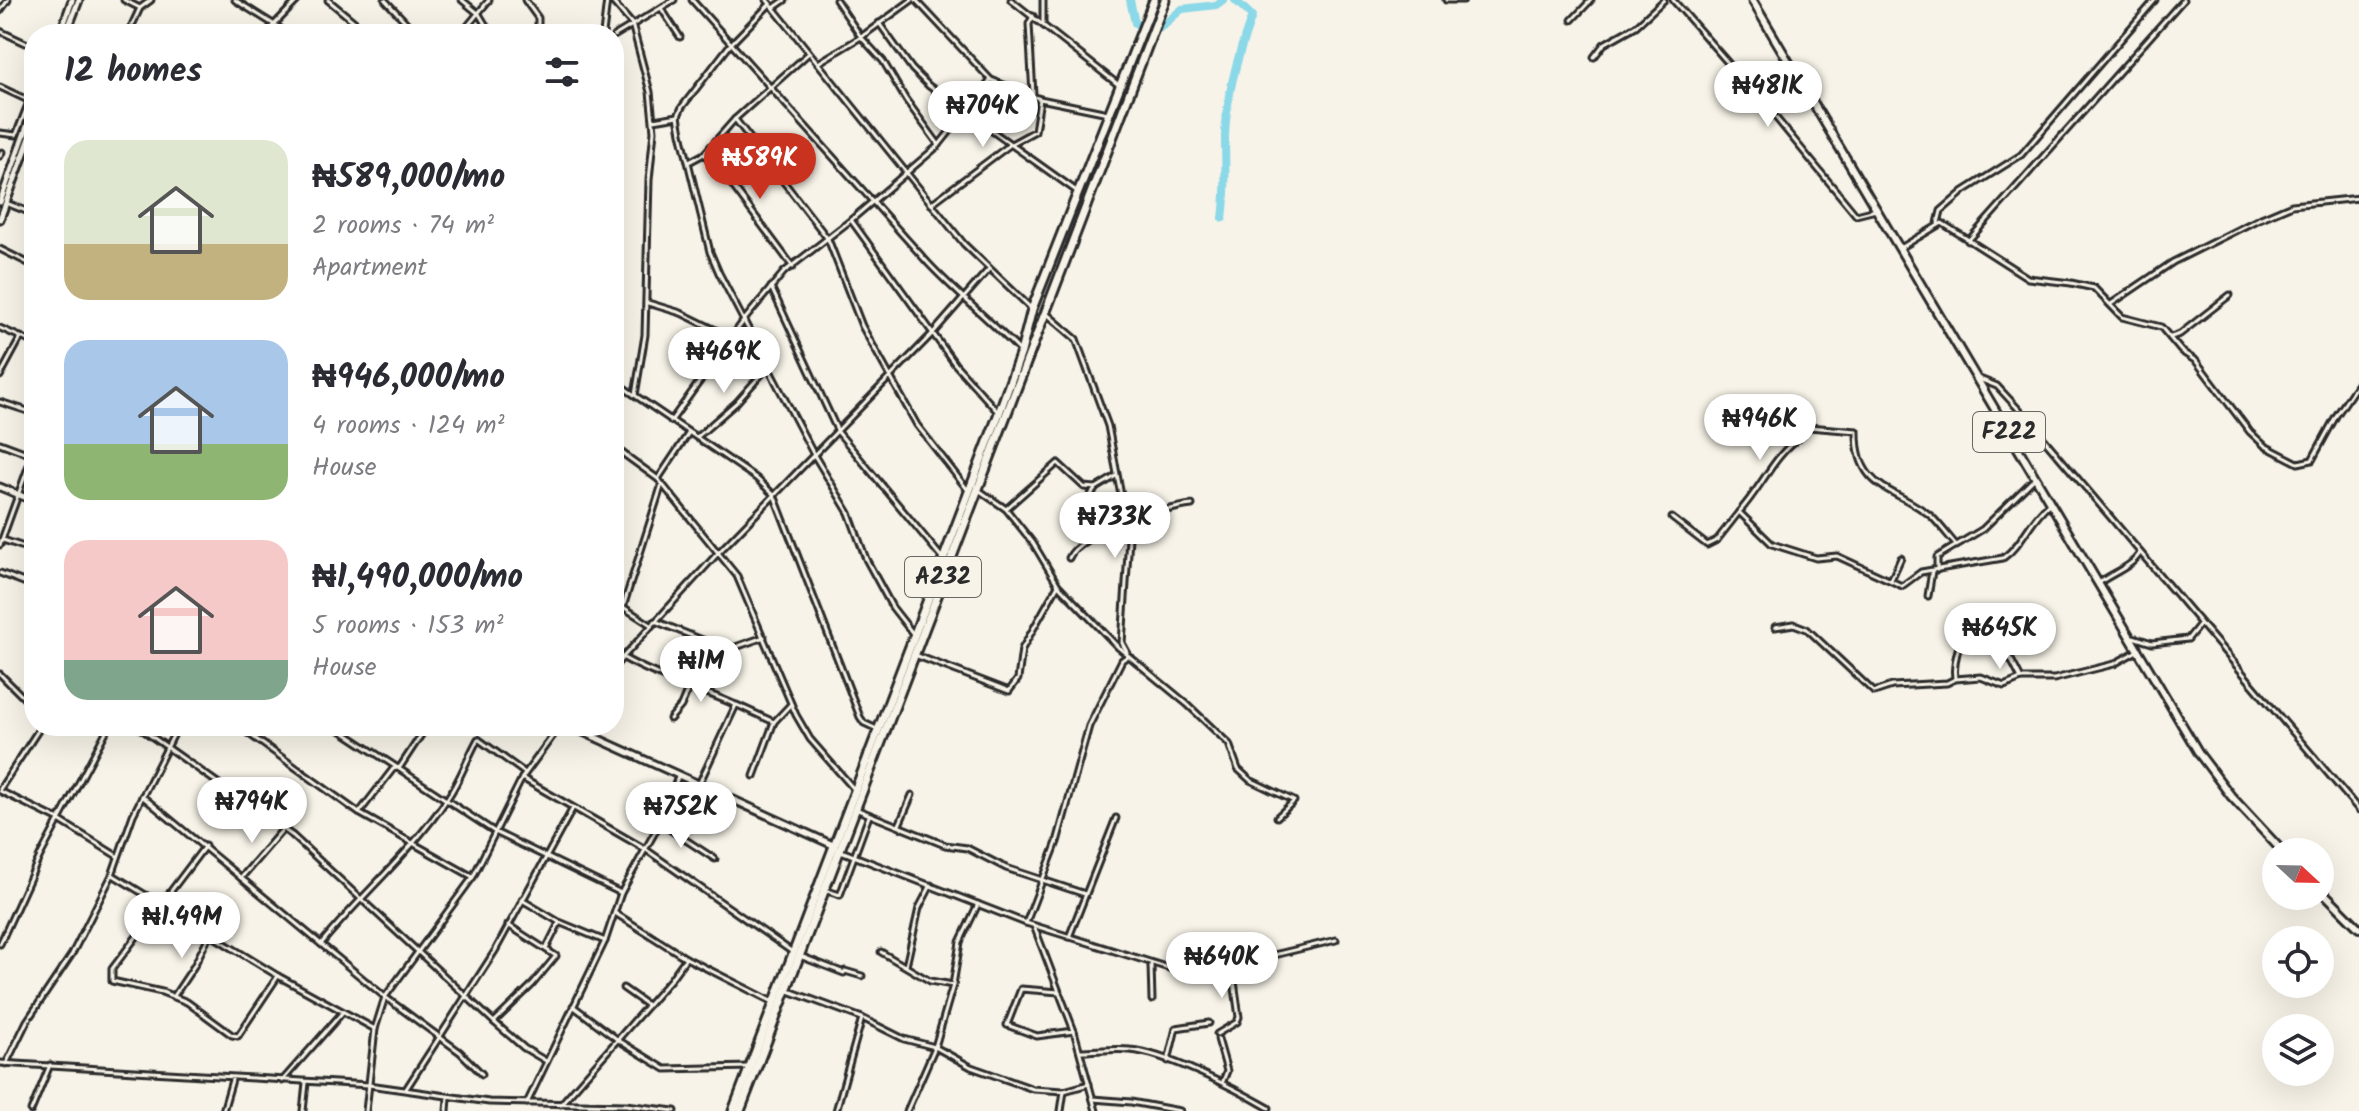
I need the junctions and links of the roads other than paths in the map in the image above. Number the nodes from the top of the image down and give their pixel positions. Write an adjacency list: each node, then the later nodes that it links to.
1 (8, 0): 35 (street)
2 (72, 0): 40 (street)
3 (79, 0): 41 (street)
4 (124, 0): 33 (street)
5 (151, 0): 33 (street)
6 (235, 0): 43 (street)
7 (298, 0): 43 (street)
8 (328, 0): 44 (street)
9 (385, 0): 45 (street)
10 (462, 0): 36 (street)
11 (489, 0): 36 (street)
12 (525, 0): 48 (street)
13 (609, 0): 49 (street); 50 (street)
14 (674, 0): 34 (street)
15 (692, 0): 57 (street)
16 (785, 0): 32 (street)
17 (836, 0): 55 (street)
18 (914, 0): 31 (street); 61 (street)
19 (1011, 0): 37 (street)
20 (1043, 0): 51 (street)
21 (1154, 0): 62 (highway, A232)
22 (1165, 0): 93 (highway, A232)
23 (1446, 0): 24 (street)
24 (1463, 0)
25 (1591, 0): 38 (street)
26 (1664, 0): 59 (street)
27 (1673, 0): 88 (street)
28 (1752, 0): 88 (main road, F222)
29 (2155, 0): 92 (street)
30 (2183, 0): 95 (street)
31 (906, 2): 39 (street)
32 (771, 4): 57 (street); 58 (street)
33 (140, 8): 42 (street)
34 (661, 8): 50 (street); 54 (street)
35 (0, 11)
36 (479, 14): 46 (street); 47 (street)
37 (1033, 16): 51 (street); 65 (street)
38 (1572, 20)
39 (879, 23): 55 (street); 68 (street)
40 (64, 24)
41 (70, 24)
42 (133, 24)
43 (274, 24)
44 (357, 24)
45 (408, 24)
46 (470, 24)
47 (485, 24)
48 (538, 24)
49 (605, 24)
50 (632, 24): 52 (street); 73 (street)
51 (1043, 24): 62 (street)
52 (624, 29)
53 (0, 31): 56 (street)
54 (680, 37)
55 (861, 37): 60 (street); 77 (street)
56 (24, 42)
57 (730, 45): 64 (street); 70 (street)
58 (809, 53): 60 (street); 64 (street)
59 (1594, 57)
60 (818, 63): 81 (street)
61 (991, 80): 65 (street); 68 (street)
62 (1120, 86): 69 (highway, A232)
63 (0, 87): 67 (street)
64 (768, 88): 71 (street); 84 (street)
65 (1033, 95): 66 (street)
66 (1040, 99): 69 (street); 76 (street)
67 (24, 100)
68 (964, 112): 76 (street); 77 (street)
69 (1110, 113): 82 (highway, A232)
70 (678, 116): 73 (street); 80 (street)
71 (735, 119): 79 (street); 94 (street)
72 (24, 120): 75 (street)
73 (653, 120): 104 (street)
74 (24, 131): 85 (street)
75 (0, 133)
76 (1011, 144): 82 (street); 86 (street)
77 (939, 145): 81 (street)
78 (24, 151): 85 (street)
79 (704, 154): 80 (street); 99 (street)
80 (689, 162): 108 (street)
81 (906, 175): 84 (street); 86 (street)
82 (1080, 193): 91 (highway, A232)
83 (2359, 198): 105 (street)
84 (873, 201): 90 (street); 103 (street)
85 (3, 202): 87 (street); 89 (street)
86 (931, 204): 100 (street)
87 (24, 210)
88 (1876, 210): 97 (main road, F222)
89 (0, 219)
90 (851, 220): 94 (street); 110 (street)
91 (1069, 222): 93 (highway); 106 (highway, A232)
92 (1937, 224): 95 (street); 97 (street)
93 (1078, 225): 107 (highway, A232)
94 (828, 239): 99 (street); 117 (street)
95 (1968, 241): 105 (street)
96 (0, 249): 98 (street)
97 (1899, 249): 119 (main road, F222)
98 (24, 261)
99 (793, 267): 101 (street)
100 (989, 269): 103 (street); 106 (street)
101 (771, 287): 108 (street); 128 (street)
102 (2230, 295): 112 (street)
103 (961, 299): 110 (street); 115 (street)
104 (648, 303): 114 (street); 122 (street)
105 (2111, 304): 112 (street)
106 (1032, 309): 115 (highway, A232)
107 (1045, 313): 136 (highway, A232); 138 (street)
108 (745, 319): 114 (street); 116 (street)
109 (0, 328): 111 (street)
110 (933, 333): 117 (street); 125 (street)
111 (21, 337): 113 (street); 118 (street)
112 (2171, 337): 120 (street)
113 (24, 338)
114 (732, 338): 126 (street)
115 (1021, 352): 125 (highway, A232)
116 (768, 367): 131 (street); 135 (street)
117 (889, 375): 128 (street); 144 (street)
118 (0, 376)
119 (1977, 378): 139 (main road, F222); 160 (street)
120 (2359, 382)
121 (624, 388): 122 (street)
122 (635, 395): 126 (street)
123 (0, 402): 124 (street)
124 (24, 410)
125 (999, 413): 136 (highway, A232)
126 (671, 421): 129 (street)
127 (1754, 428): 157 (street)
128 (838, 432): 135 (street); 163 (street)
129 (688, 434): 131 (street); 140 (street)
130 (1802, 436): 152 (street)
131 (696, 438): 146 (street)
132 (0, 443): 133 (street)
133 (24, 450)
134 (624, 454): 140 (street)
135 (814, 455): 146 (street); 176 (street)
136 (980, 473): 144 (highway, A232)
137 (24, 475): 145 (street)
138 (1116, 476): 143 (street); 154 (street)
139 (2035, 478): 149 (main road, F222); 157 (street)
140 (658, 479): 141 (street)
141 (662, 484): 159 (street); 171 (street)
142 (0, 487): 145 (street)
143 (1096, 488): 148 (street); 151 (street)
144 (973, 490): 151 (street); 163 (highway, A232); 183 (highway, A232)
145 (16, 495): 147 (street); 155 (street)
146 (774, 495): 159 (street); 197 (street)
147 (24, 498)
148 (1087, 500)
149 (2050, 503): 164 (street); 168 (main road, F222)
150 (1192, 505): 154 (street)
151 (1006, 509): 169 (street)
152 (1739, 512): 153 (street); 166 (street)
153 (1672, 518)
154 (1125, 524): 161 (street); 180 (street)
155 (2, 540): 156 (street); 158 (street)
156 (0, 545)
157 (1957, 546): 164 (street)
158 (24, 547)
159 (718, 553): 173 (street); 178 (street)
160 (2140, 553): 168 (street); 174 (street)
161 (1069, 558)
162 (1901, 558): 166 (street)
163 (943, 559): 176 (highway, A232)
164 (1934, 571): 166 (street); 170 (street)
165 (0, 573): 167 (street)
166 (1890, 580)
167 (24, 582)
168 (2098, 584): 177 (main road, F222)
169 (1058, 585): 181 (street); 183 (street)
170 (1928, 596)
171 (624, 602)
172 (624, 609): 173 (street)
173 (653, 623): 179 (street); 184 (street)
174 (2200, 624): 177 (street); 221 (street)
175 (1775, 627): 188 (street)
176 (914, 635): 194 (highway, A232)
177 (2129, 636): 182 (main road, F222)
178 (764, 637): 179 (street); 192 (street)
179 (707, 643): 190 (street)
180 (1122, 643): 181 (street); 185 (street)
181 (1118, 647): 185 (street)
182 (2138, 651): 189 (street); 231 (main road, F222)
183 (914, 654): 194 (highway, A232)
184 (624, 655)
185 (1128, 656): 224 (street); 243 (street)
186 (624, 658): 190 (street)
187 (0, 674): 191 (street)
188 (1955, 679): 189 (street); 189 (street)
189 (2021, 679)
190 (690, 685): 193 (street); 195 (street)
191 (24, 698)
192 (791, 704): 196 (street); 215 (street)
193 (736, 705): 196 (street); 213 (street)
194 (889, 710): 197 (highway, A232); 220 (highway, A232)
195 (670, 719)
196 (774, 722): 211 (street)
197 (878, 730): 215 (highway, A232)
198 (35, 736): 214 (street)
199 (104, 736): 226 (street)
200 (152, 736): 207 (street)
201 (172, 736): 207 (street)
202 (252, 736): 222 (street)
203 (350, 736): 208 (street)
204 (420, 736): 208 (street)
205 (553, 736): 209 (street)
206 (592, 736): 210 (street)
207 (166, 745): 217 (street); 229 (street)
208 (400, 767): 218 (street); 222 (street)
209 (525, 773): 212 (street); 218 (street)
210 (679, 775): 213 (street); 227 (street)
211 (754, 776)
212 (522, 778): 219 (street); 230 (street)
213 (699, 784): 234 (street)
214 (0, 790): 226 (street)
215 (855, 790): 234 (highway, A232)
216 (912, 795): 228 (street)
217 (142, 796): 233 (street); 236 (street)
218 (447, 800): 230 (street); 232 (street)
219 (573, 808): 235 (street); 238 (street)
220 (855, 808): 223 (street); 234 (highway, A232)
221 (2359, 810)
222 (359, 813): 232 (street)
223 (869, 815): 228 (street); 237 (street)
224 (1277, 817)
225 (1116, 818): 247 (street)
226 (59, 820): 236 (street); 263 (street)
227 (660, 823): 235 (street); 239 (street)
228 (899, 826): 243 (street)
229 (283, 829): 242 (street); 248 (street)
230 (495, 832): 238 (street); 241 (street)
231 (2270, 838)
232 (413, 843): 241 (street); 248 (street)
233 (205, 846): 242 (street); 252 (street)
234 (836, 847): 237 (street); 245 (highway, A232); 268 (highway, A232)
235 (645, 849): 246 (street); 268 (street)
236 (117, 856): 240 (street)
237 (853, 856): 244 (street); 245 (street)
238 (544, 858): 246 (street); 249 (street)
239 (715, 859)
240 (112, 875): 252 (street); 299 (street)
241 (473, 877): 266 (street)
242 (241, 878): 264 (street)
243 (1040, 880): 247 (street); 255 (street)
244 (931, 885): 251 (street); 271 (street)
245 (824, 890): 268 (highway, A232)
246 (621, 893): 253 (street)
247 (1085, 894): 260 (street)
248 (360, 897): 264 (street); 266 (street)
249 (521, 900): 254 (street); 256 (street)
250 (2334, 903): 258 (main road)
251 (978, 904): 255 (street); 275 (street)
252 (161, 906): 259 (street); 279 (street)
253 (615, 913): 262 (street); 269 (street)
254 (559, 922): 262 (street); 265 (street)
255 (1026, 923): 257 (street)
256 (508, 925): 265 (street); 280 (street)
257 (1034, 926): 260 (street); 278 (street)
258 (2359, 928)
259 (210, 934): 273 (street); 279 (street)
260 (1069, 937): 270 (street)
261 (1336, 940): 272 (street)
262 (605, 941): 285 (street)
263 (0, 944)
264 (321, 944): 281 (street)
265 (546, 949): 288 (street)
266 (418, 952): 280 (street); 281 (street)
267 (881, 952): 271 (street)
268 (796, 954): 274 (street); 277 (highway, A232); 283 (highway, A232)
269 (686, 958): 283 (street); 284 (street)
270 (1151, 965): 272 (street); 282 (street)
271 (906, 966): 275 (street)
272 (1232, 967): 306 (street)
273 (278, 976): 279 (street); 286 (street)
274 (862, 976)
275 (953, 985): 294 (street)
276 (623, 988): 284 (street)
277 (788, 988): 287 (street); 326 (highway, A232)
278 (1060, 993): 291 (street); 291 (street)
279 (174, 996)
280 (466, 996): 288 (street); 292 (street)
281 (385, 997): 290 (street); 292 (street)
282 (1152, 1000)
283 (775, 1003): 301 (highway, A232)
284 (647, 1005): 293 (street)
285 (572, 1006): 293 (street); 296 (street)
286 (342, 1013): 290 (street); 304 (street)
287 (862, 1018): 294 (street); 327 (street)
288 (494, 1022): 296 (street)
289 (1209, 1023): 297 (street)
290 (375, 1029): 308 (street)
291 (1074, 1031): 295 (street)
292 (437, 1036): 302 (street); 309 (street)
293 (618, 1040): 301 (street); 315 (street)
294 (935, 1047): 310 (street); 328 (street)
295 (1080, 1051): 297 (street); 307 (street)
296 (546, 1061): 314 (street)
297 (1168, 1062): 306 (street)
298 (0, 1063): 299 (street)
299 (6, 1064): 300 (street)
300 (50, 1065): 303 (street); 319 (street)
301 (750, 1067): 325 (highway, A232)
302 (482, 1074)
303 (233, 1078): 304 (street); 320 (street)
304 (282, 1081): 305 (street)
305 (306, 1083): 308 (street); 321 (street)
306 (1222, 1083): 317 (street)
307 (1089, 1084): 310 (street); 312 (street)
308 (369, 1085): 309 (street); 322 (street)
309 (406, 1089): 311 (street)
310 (1064, 1091): 329 (street)
311 (448, 1098): 313 (street); 323 (street)
312 (1093, 1099): 330 (street); 331 (street)
313 (489, 1102): 314 (street); 318 (street)
314 (527, 1103): 315 (street)
315 (560, 1105): 316 (street)
316 (591, 1108): 324 (street)
317 (1269, 1108)
318 (488, 1110)
319 (31, 1111)
320 (223, 1111)
321 (303, 1111)
322 (366, 1111)
323 (447, 1111)
324 (674, 1111)
325 (733, 1111)
326 (740, 1111)
327 (836, 1111)
328 (907, 1111)
329 (1061, 1111)
330 (1096, 1111)
331 (1180, 1111)

